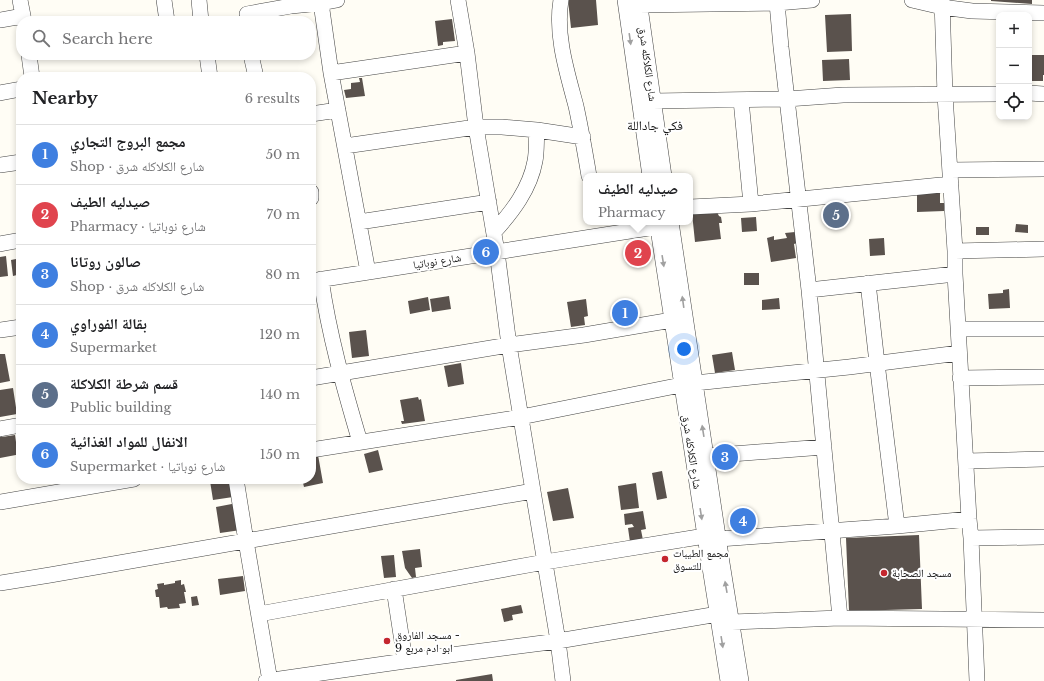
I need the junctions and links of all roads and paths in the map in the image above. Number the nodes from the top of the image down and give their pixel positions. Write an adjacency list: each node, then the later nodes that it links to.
1 (20, 0): 17 (street)
2 (164, 0): 18 (street)
3 (199, 0): 19 (street)
4 (337, 0): 11 (street)
5 (458, 0): 22 (street)
6 (561, 0): 43 (street)
7 (625, 0): 49 (street, شارع الكلاكله شرق, one-way to 49)
8 (812, 0): 13 (street)
9 (912, 0): 14 (street)
10 (290, 3): 11 (street); 15 (street)
11 (321, 3): 29 (street)
12 (639, 3): 13 (street); 38 (street, شارع الكلاكله شرق)
13 (777, 3): 36 (street)
14 (942, 4): 16 (street); 35 (street)
15 (246, 12)
16 (1044, 13)
17 (23, 16)
18 (166, 16)
19 (198, 16)
20 (16, 19): 21 (street)
21 (0, 20)
22 (467, 53): 29 (street); 41 (street)
23 (30, 60): 26 (street)
24 (208, 60): 27 (street)
25 (253, 60): 28 (street)
26 (31, 72)
27 (209, 72)
28 (255, 72)
29 (331, 73): 39 (street)
30 (16, 90): 31 (street)
31 (0, 93)
32 (1032, 93): 34 (street)
33 (996, 94): 35 (street)
34 (1044, 94)
35 (945, 95): 36 (street); 51 (street)
36 (787, 99): 37 (street); 52 (street)
37 (741, 100): 38 (street); 54 (street)
38 (653, 101): 50 (street, شارع الكلاكله شرق)
39 (338, 110): 40 (street); 44 (street)
40 (316, 113)
41 (476, 127): 42 (street); 44 (street); 53 (street)
42 (537, 130): 43 (street); 61 (street)
43 (583, 137): 48 (street)
44 (345, 146): 56 (street)
45 (16, 163): 46 (street)
46 (0, 166)
47 (1044, 169): 51 (street)
48 (589, 173)
49 (650, 173)
50 (664, 173)
51 (950, 177): 52 (street); 65 (street)
52 (799, 200): 54 (street); 71 (street)
53 (489, 202): 56 (street); 61 (street)
54 (751, 204): 55 (street)
55 (693, 207)
56 (359, 222): 67 (street)
57 (651, 225): 60 (street, شارع نوباتيا)
58 (664, 225): 72 (street, شارع الكلاكله شرق, one-way to 72)
59 (664, 225): 85 (street, شارع الكلاكله شرق, one-way to 59)
60 (597, 229): 66 (street, شارع نوباتيا)
61 (494, 232): 66 (street)
62 (16, 241): 63 (street)
63 (0, 244)
64 (1044, 249): 65 (street)
65 (954, 251): 68 (street)
66 (497, 252): 67 (street, شارع نوباتيا); 77 (street)
67 (368, 272): 69 (street, شارع نوباتيا)
68 (954, 274): 70 (street); 74 (street)
69 (316, 280): 81 (street)
70 (868, 283): 71 (street); 79 (street)
71 (809, 290): 80 (street)
72 (672, 320): 77 (street); 85 (street, شارع الكلاكله شرق)
73 (16, 328): 76 (street)
74 (958, 329): 75 (street); 78 (street)
75 (1044, 329)
76 (0, 330)
77 (509, 345): 81 (street); 86 (street)
78 (959, 353): 79 (street); 83 (street)
79 (876, 363): 80 (street); 100 (street)
80 (816, 370): 85 (street); 90 (street)
81 (340, 373): 82 (street); 89 (street)
82 (316, 377)
83 (960, 378): 84 (street); 94 (street)
84 (1044, 378)
85 (688, 384): 86 (street); 92 (street, شارع الكلاكله شرق, one-way to 85); 103 (street, شارع الكلاكله شرق, one-way to 103)
86 (521, 417): 89 (street); 97 (street)
87 (16, 426): 88 (street)
88 (0, 429)
89 (360, 442): 91 (street)
90 (824, 447): 92 (street); 101 (street)
91 (316, 449)
92 (706, 456): 103 (street, شارع الكلاكله شرق)
93 (1044, 459): 94 (street)
94 (966, 461): 99 (street)
95 (68, 484): 98 (street)
96 (237, 484): 105 (street)
97 (533, 491): 105 (street); 106 (street)
98 (0, 502)
99 (969, 520): 100 (street); 104 (street)
100 (897, 526): 101 (street)
101 (832, 531): 103 (street); 111 (street)
102 (1044, 537): 104 (street)
103 (712, 538): 106 (street); 110 (street, شارع الكلاكله شرق); 114 (street, شارع الكلاكله شرق, one-way to 103)
104 (971, 538): 112 (street)
105 (246, 541): 107 (street); 109 (street)
106 (545, 562): 108 (street); 115 (street)
107 (0, 583)
108 (394, 589): 109 (street); 116 (street)
109 (259, 614): 117 (street)
110 (718, 614): 115 (street); 119 (street, شارع الكلاكله شرق, one-way to 119)
111 (840, 618): 112 (street); 114 (street)
112 (974, 619): 113 (street); 121 (street)
113 (1044, 620)
114 (732, 622): 120 (street, شارع الكلاكله شرق)
115 (558, 641): 116 (street); 118 (street)
116 (405, 661): 117 (street)
117 (269, 681)
118 (564, 681)
119 (728, 681)
120 (741, 681)
121 (977, 681)

